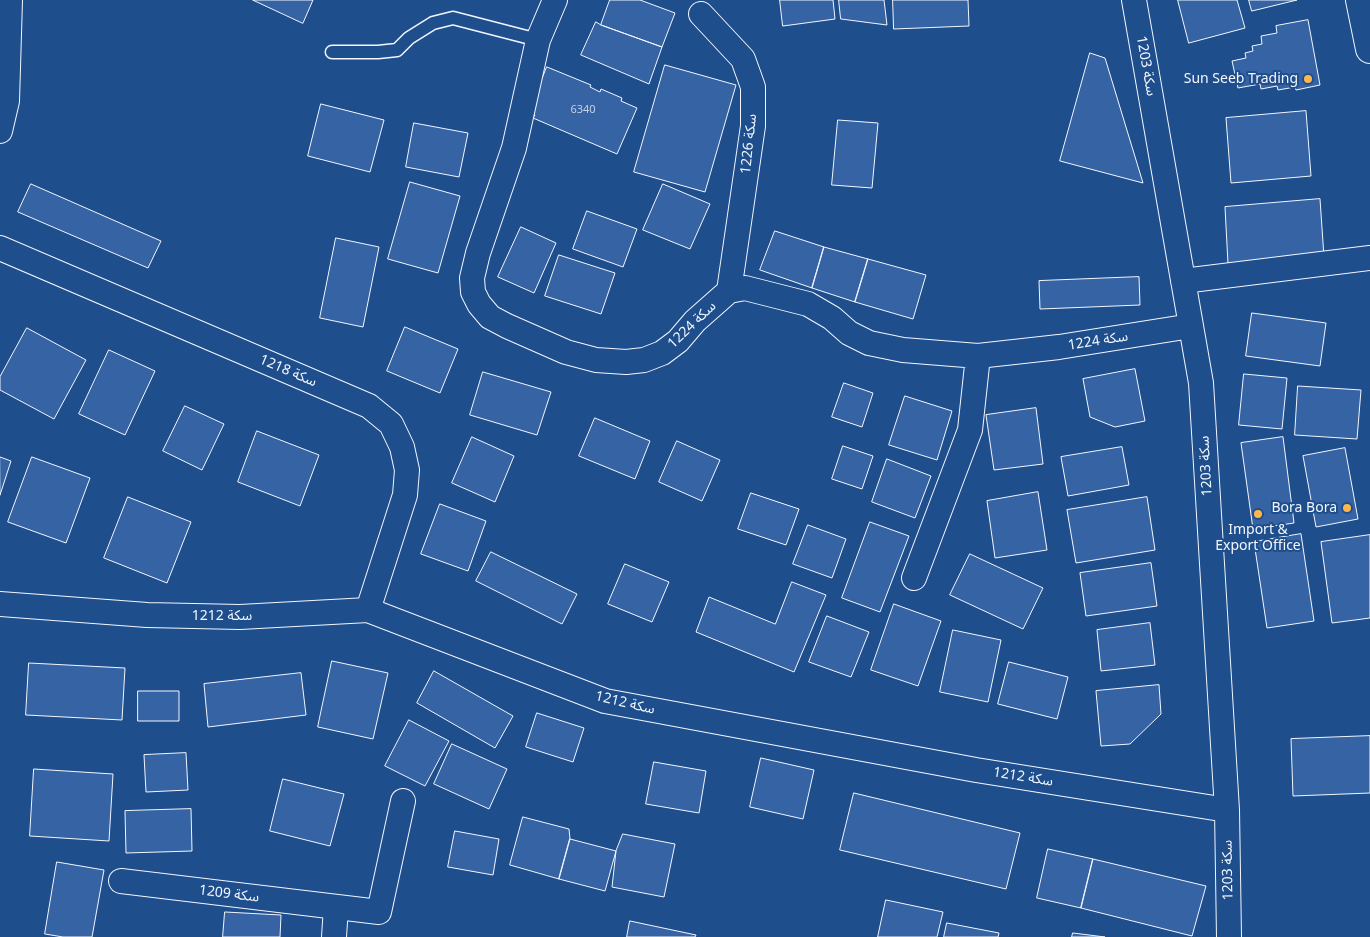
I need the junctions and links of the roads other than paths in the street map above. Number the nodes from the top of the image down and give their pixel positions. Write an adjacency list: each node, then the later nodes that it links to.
1 (10, 0): 9 (street)
2 (555, 0): 6 (street, سكة 1224)
3 (1134, 0): 12 (street, سكة 1203)
4 (1360, 0): 7 (main road)
5 (701, 14): 13 (street, سكة 1226)
6 (538, 40): 8 (lane); 13 (street, سكة 1224)
7 (1370, 49)
8 (332, 52)
9 (0, 131)
10 (0, 248): 18 (street, سكة 1218)
11 (1370, 258): 12 (street)
12 (1183, 281): 14 (street, سكة 1203)
13 (729, 291): 15 (street, سكة 1224)
14 (1191, 326): 15 (street, سكة 1224); 20 (street, سكة 1203)
15 (978, 356): 16 (street)
16 (914, 578)
17 (0, 604): 18 (street, سكة 1212)
18 (368, 610): 20 (street, سكة 1212)
19 (403, 800): 22 (street, سكة 1209)
20 (1227, 810): 24 (street, سكة 1203)
21 (121, 881): 22 (street, سكة 1209)
22 (336, 907): 23 (street)
23 (334, 937)
24 (1229, 937)

